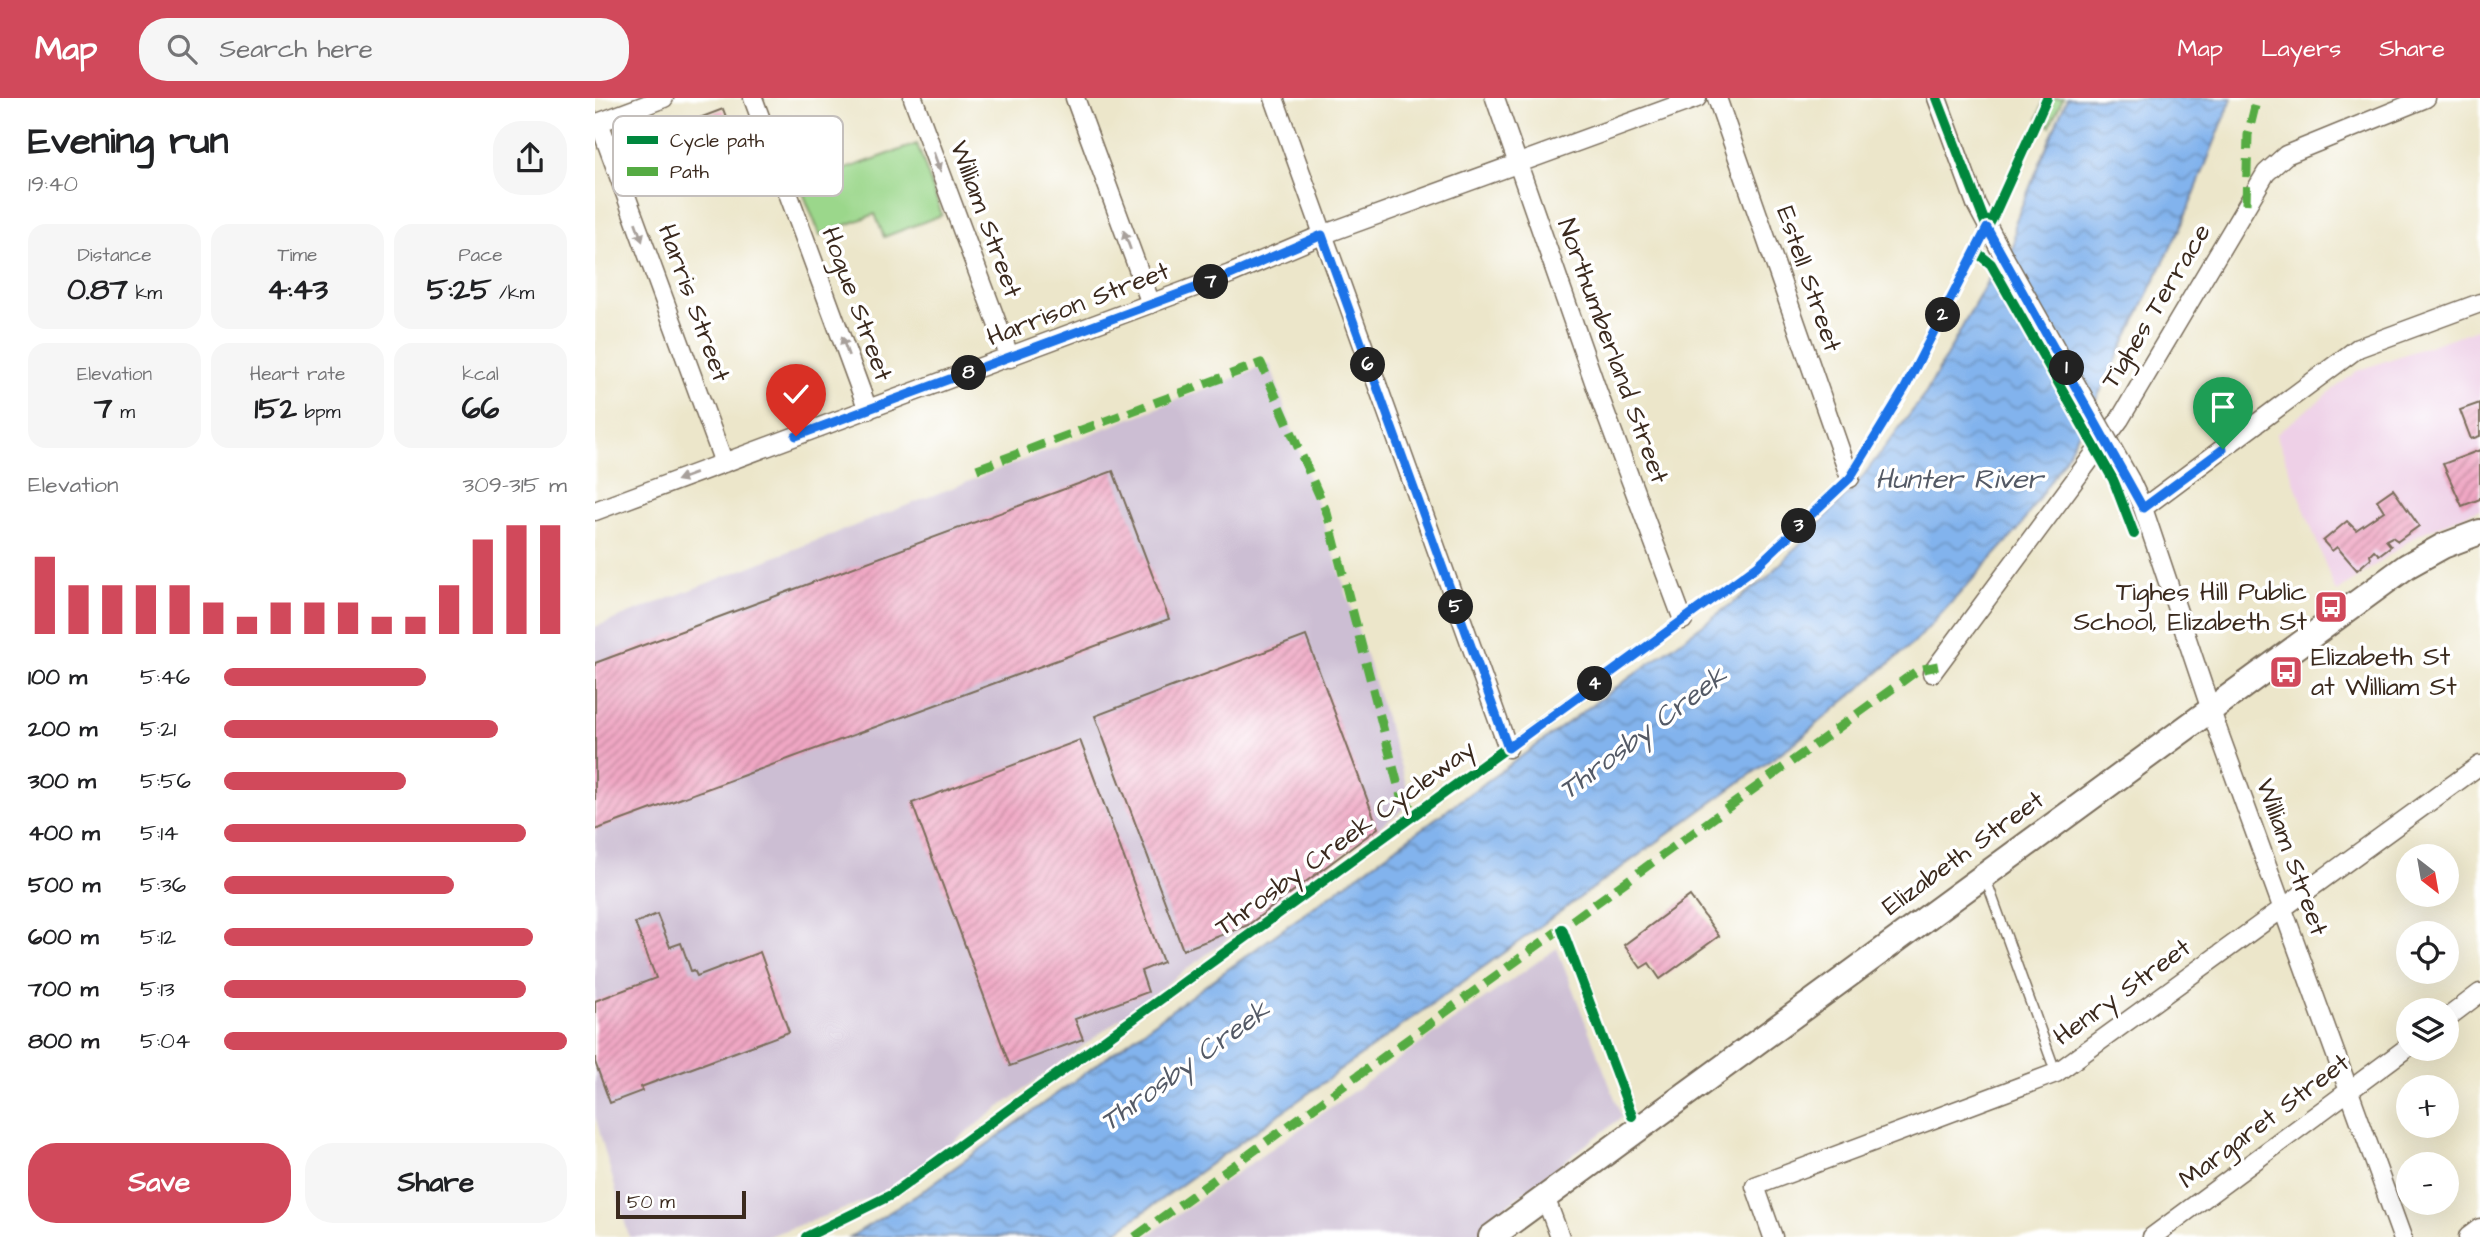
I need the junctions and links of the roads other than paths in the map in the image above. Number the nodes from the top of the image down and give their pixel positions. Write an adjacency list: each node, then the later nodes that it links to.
1 (664, 98): 11 (street)
2 (753, 98): 12 (street, Hogue Street, one-way to 2)
3 (913, 98): 21 (street, William Street, one-way to 21)
4 (1075, 98): 20 (street, one-way to 4)
5 (1274, 98): 18 (street)
6 (1495, 98): 14 (street, Northumberland Street)
7 (1697, 98): 14 (street, Harrison Street)
8 (1717, 98): 24 (street, Estell Street)
9 (1937, 98): 25 (street, William Street, bridge)
10 (2426, 98): 29 (street, Tighes Terrace)
11 (616, 116)
12 (760, 116)
13 (597, 123): 15 (street, Harris Street, one-way to 15)
14 (1518, 164): 18 (street, Harrison Street); 28 (street, Northumberland Street)
15 (613, 166)
16 (624, 196): 23 (street, Harris Street, one-way to 23)
17 (789, 196): 22 (street, Hogue Street, one-way to 17)
18 (1322, 235): 20 (street, Harrison Street); 31 (street)
19 (2480, 303): 25 (street)
20 (1151, 304): 21 (street, Harrison Street)
21 (1010, 358): 22 (street, Harrison Street)
22 (868, 410): 23 (street, Harrison Street)
23 (725, 463): 26 (street, Harrison Street, one-way to 26)
24 (1850, 478)
25 (2136, 494): 30 (street, William Street)
26 (595, 511)
27 (2480, 532): 30 (main road, Elizabeth Street)
28 (1683, 620)
29 (1932, 673)
30 (2211, 709): 33 (main road, Elizabeth Street); 34 (street, William Street)
31 (1508, 748)
32 (2480, 765): 34 (street, Henry Street)
33 (1984, 874): 38 (lane); 40 (main road, Elizabeth Street)
34 (2282, 907): 38 (street, Henry Street); 39 (street, William Street)
35 (2480, 993): 36 (street)
36 (2459, 1009)
37 (2396, 1056): 39 (street, Margaret Street)
38 (2056, 1073): 44 (street, Henry Street)
39 (2349, 1091): 45 (street, Margaret Street); 46 (street, William Street)
40 (1545, 1197): 42 (main road, Elizabeth Street); 43 (street)
41 (2480, 1228): 47 (street)
42 (1491, 1237)
43 (1560, 1237)
44 (1773, 1237)
45 (2152, 1237)
46 (2402, 1237)
47 (2468, 1237)

